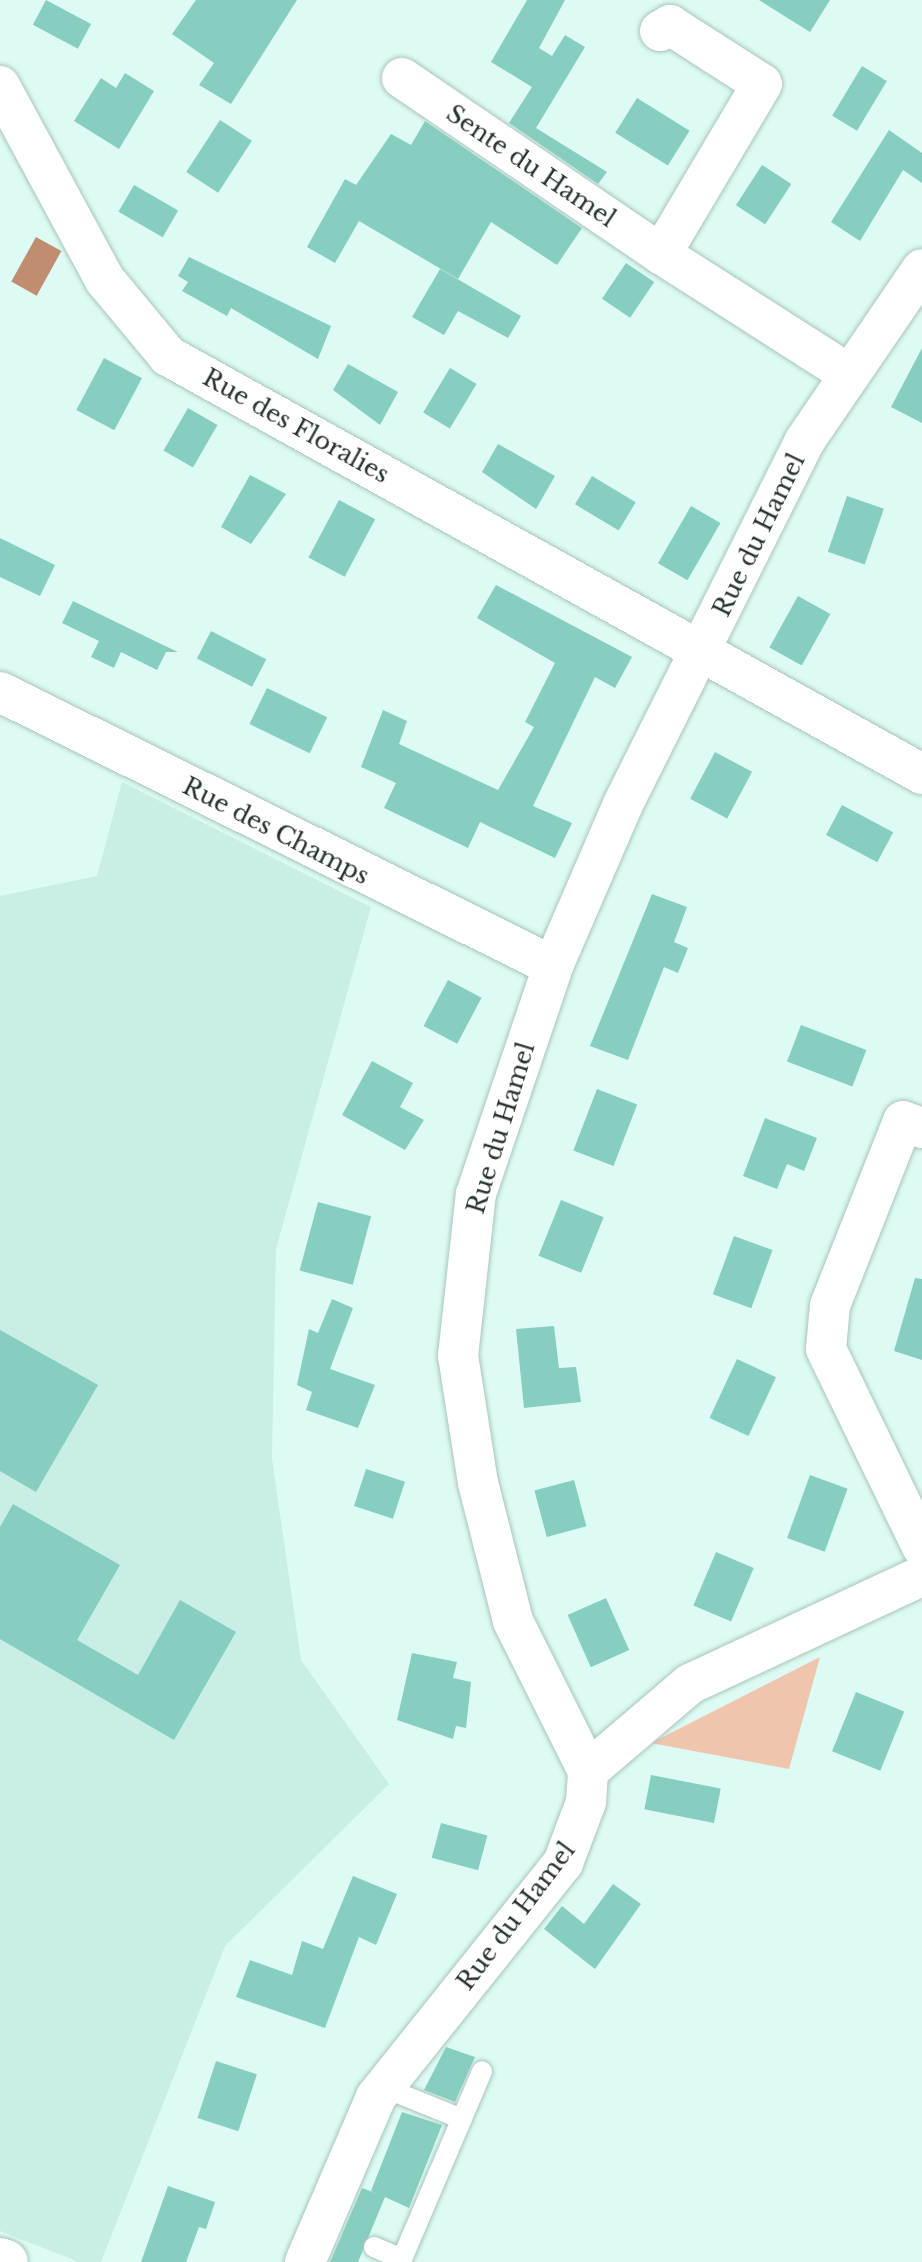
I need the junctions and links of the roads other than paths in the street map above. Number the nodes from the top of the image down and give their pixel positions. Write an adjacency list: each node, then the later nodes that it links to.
1 (660, 31): 5 (street)
2 (402, 78): 5 (street, Sente du Hamel)
3 (0, 86): 4 (street, Rue des Floralies)
4 (11, 137): 8 (street, Rue des Floralies)
5 (661, 254): 7 (street, Sente du Hamel)
6 (922, 269): 7 (street, Rue du Hamel)
7 (850, 375): 8 (street, Rue du Hamel)
8 (705, 649): 10 (street, Rue des Floralies); 11 (street, Rue du Hamel)
9 (0, 692): 11 (street, Rue des Champs)
10 (922, 774)
11 (553, 966): 15 (street, Rue du Hamel)
12 (922, 1128): 13 (street)
13 (922, 1547)
14 (922, 1576): 15 (street)
15 (588, 1771): 17 (street, Rue du Hamel)
16 (482, 2071): 18 (lane)
17 (383, 2087): 18 (lane); 22 (street, Rue du Hamel)
18 (462, 2119): 19 (lane)
19 (374, 2247)
20 (0, 2260): 21 (street)
21 (6, 2262)
22 (305, 2262)

